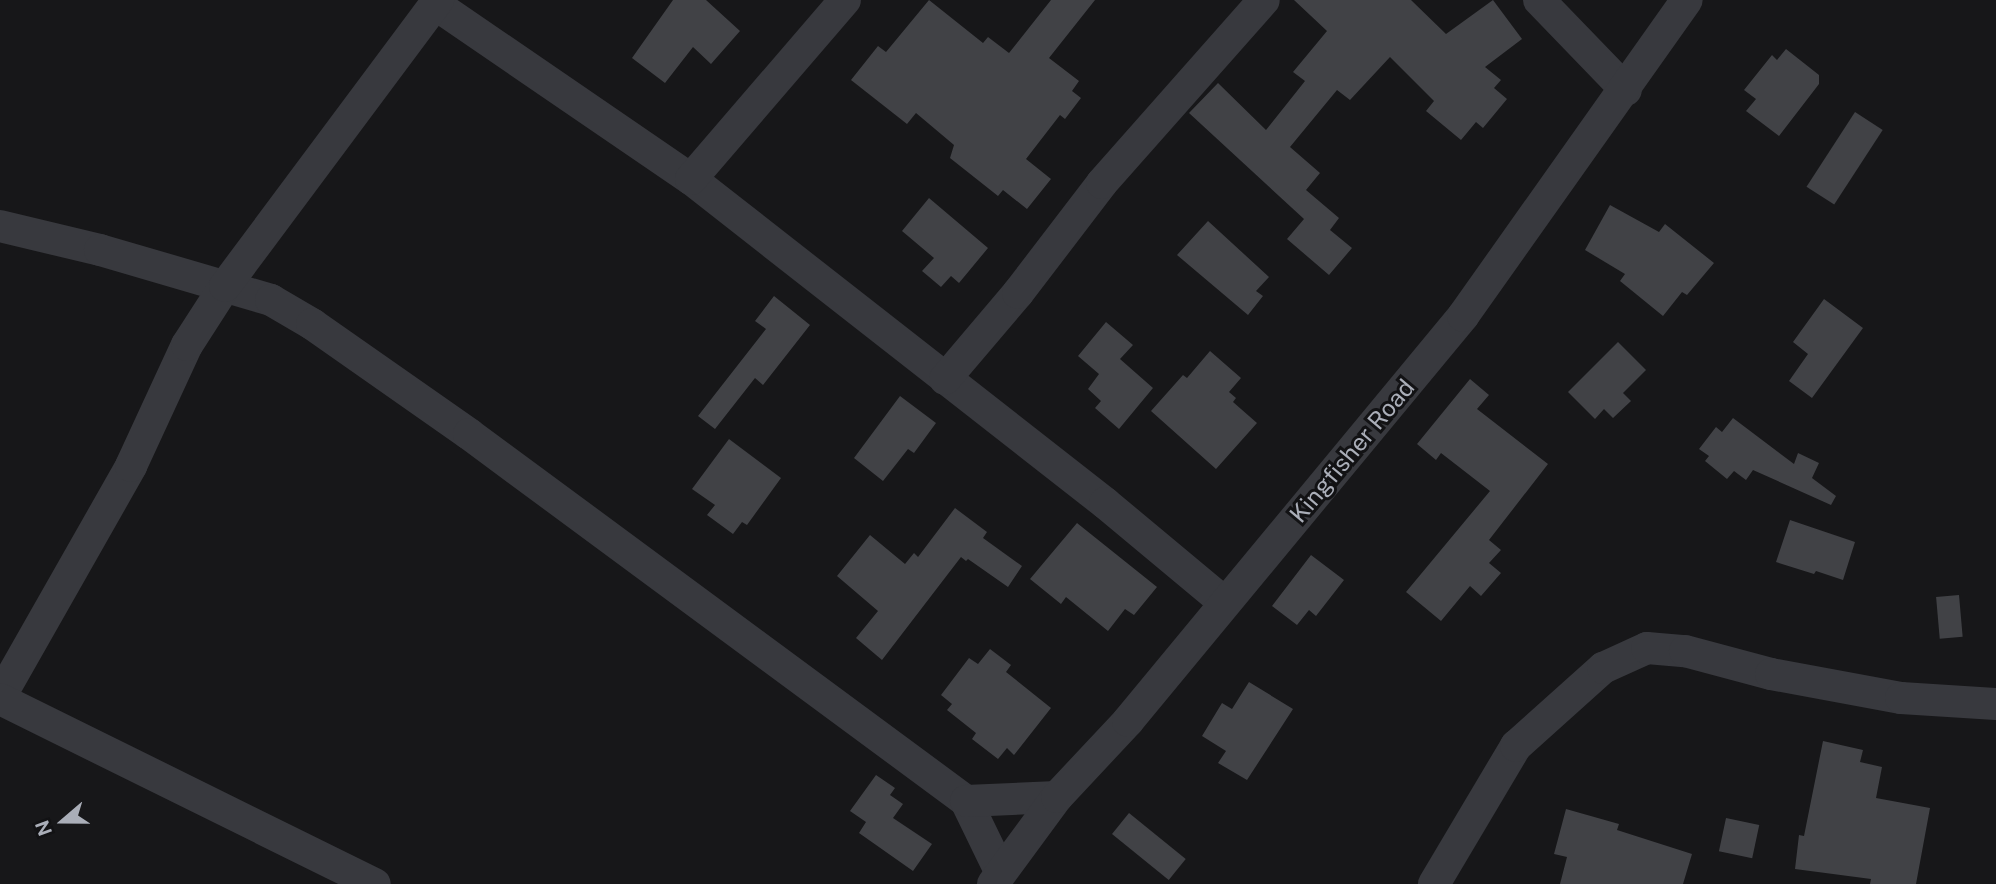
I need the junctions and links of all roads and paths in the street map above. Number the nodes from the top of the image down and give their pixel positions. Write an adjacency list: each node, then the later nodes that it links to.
1 (845, 0): 7 (street)
2 (1264, 0): 10 (street)
3 (1539, 0): 6 (street)
4 (1688, 0): 6 (street, Kingfisher Road)
5 (437, 2): 7 (street); 9 (street)
6 (1626, 90): 11 (street, Kingfisher Road)
7 (691, 179): 10 (street)
8 (0, 226): 9 (street)
9 (225, 286): 12 (street); 15 (street)
10 (945, 379): 11 (street)
11 (1224, 602): 14 (street, Kingfisher Road)
12 (0, 698): 17 (street)
13 (1996, 704): 18 (street)
14 (1057, 797): 15 (street); 16 (street, Kingfisher Road)
15 (966, 801): 16 (street)
16 (997, 877)
17 (375, 884)
18 (1434, 884)

